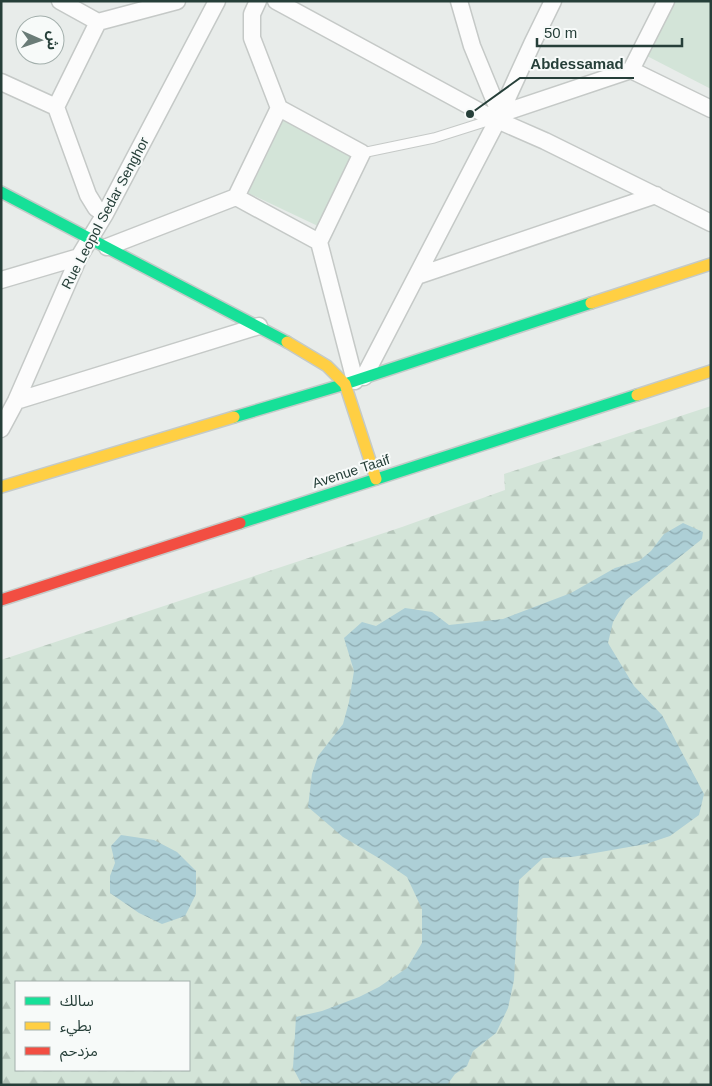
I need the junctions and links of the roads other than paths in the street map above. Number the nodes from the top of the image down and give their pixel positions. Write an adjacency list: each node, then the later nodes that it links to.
1 (60, 1): 9 (street)
2 (177, 1): 9 (street)
3 (217, 1): 20 (street, Rue Leopol Sedar Senghor)
4 (258, 1): 13 (street)
5 (276, 1): 15 (street)
6 (459, 1): 15 (street)
7 (554, 1): 15 (street)
8 (666, 1): 10 (street)
9 (98, 22): 12 (street)
10 (631, 70): 14 (street); 15 (street)
11 (1, 82): 12 (street)
12 (56, 107): 20 (street)
13 (278, 108): 16 (street); 19 (street)
14 (711, 109)
15 (497, 118): 16 (lane); 18 (street); 27 (street)
16 (362, 153): 23 (street)
17 (1, 192): 22 (street)
18 (656, 195): 21 (street); 27 (street)
19 (236, 197): 23 (street); 24 (street)
20 (105, 214): 22 (street, Rue Leopol Sedar Senghor)
21 (711, 222)
22 (91, 238): 24 (street); 25 (street, Rue Leopol Sedar Senghor)
23 (320, 242): 31 (street)
24 (107, 247): 29 (street)
25 (79, 258): 28 (street); 32 (street, Rue Leopol Sedar Senghor)
26 (711, 264): 31 (street)
27 (417, 276): 31 (street)
28 (1, 280)
29 (259, 326): 31 (street); 32 (street)
30 (711, 372): 34 (street, Avenue Taaif)
31 (355, 381): 34 (street); 35 (street)
32 (16, 400): 33 (street, Rue Leopol Sedar Senghor)
33 (1, 429)
34 (376, 479): 36 (street, Avenue Taaif)
35 (1, 487)
36 (1, 600)

